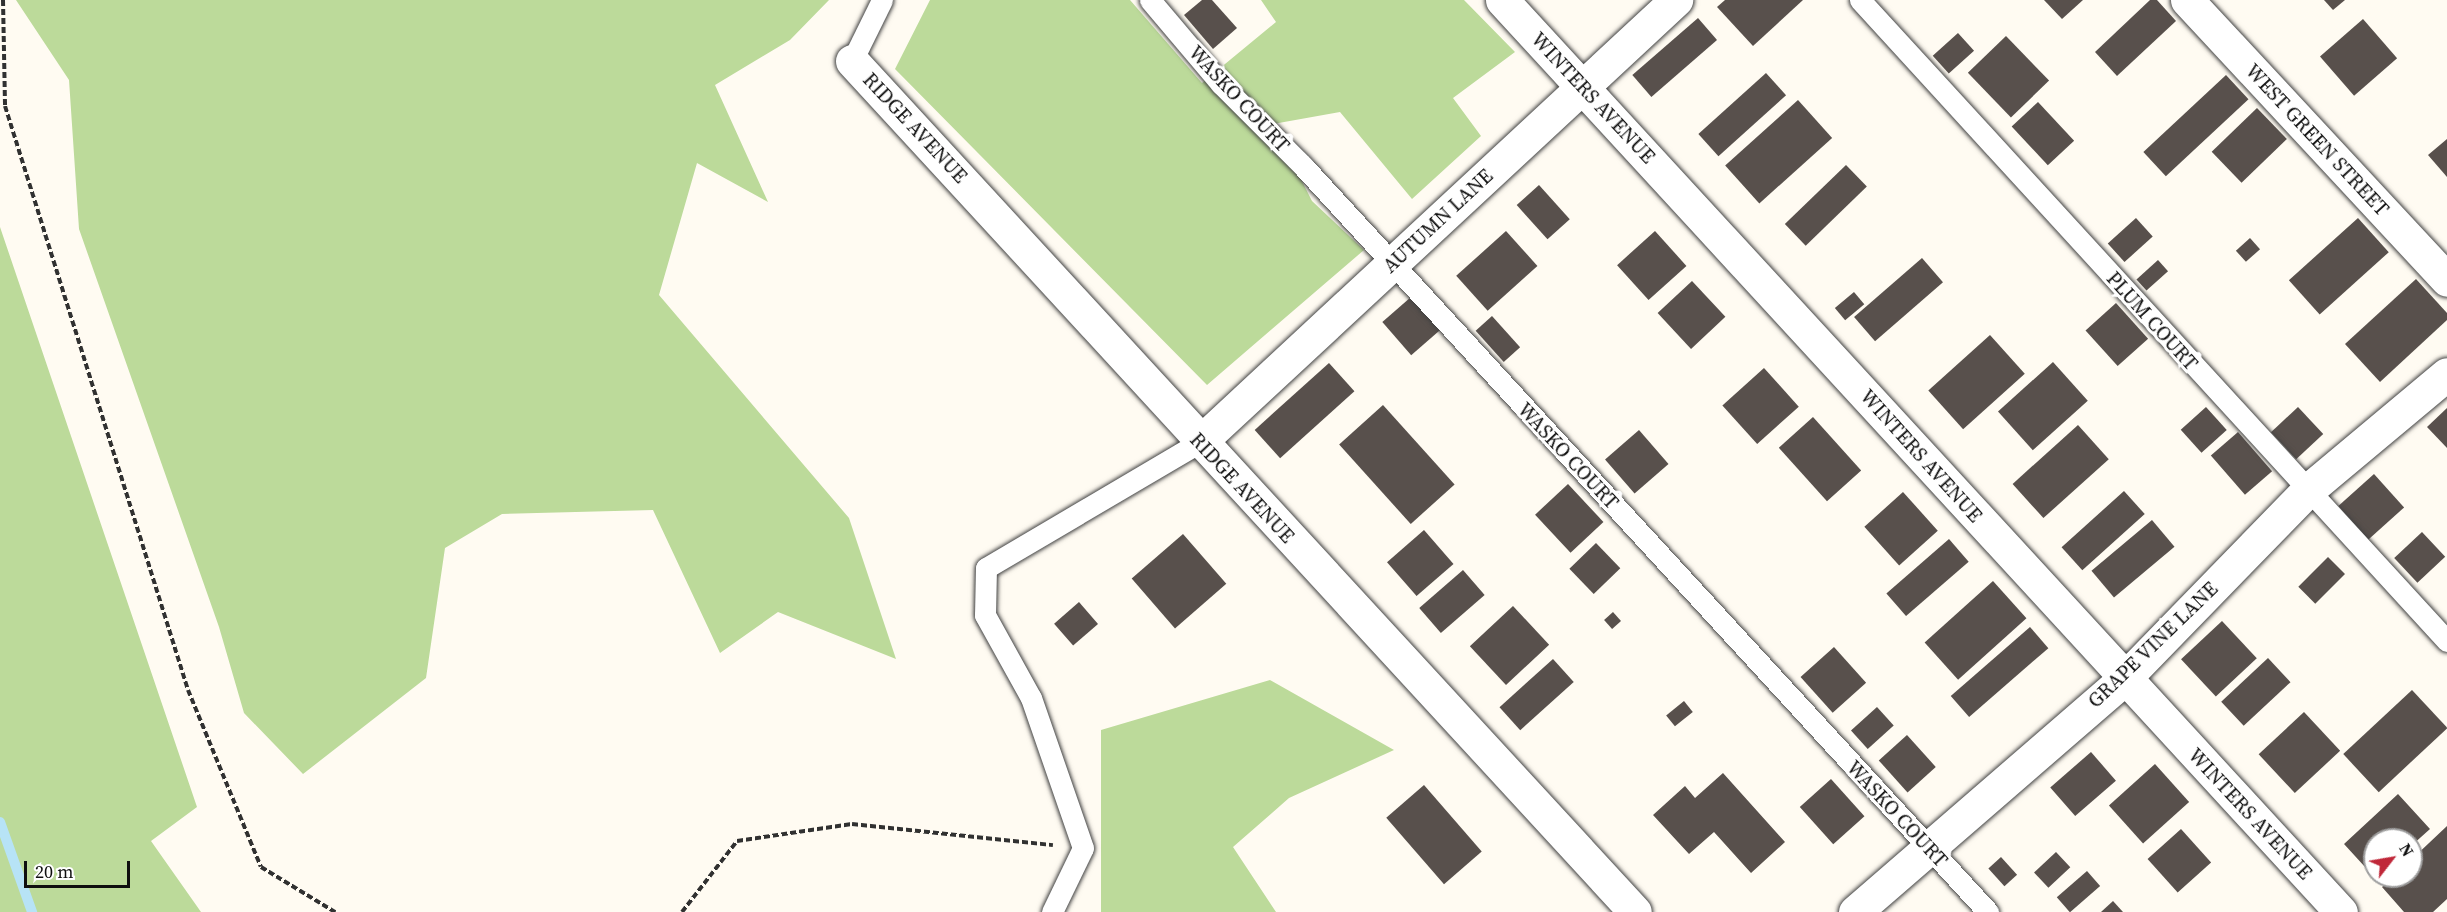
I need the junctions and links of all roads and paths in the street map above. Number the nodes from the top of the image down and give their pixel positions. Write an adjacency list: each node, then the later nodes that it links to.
1 (3, 0): 19 (path)
2 (882, 0): 8 (lane)
3 (1150, 0): 10 (lane, WASKO COURT)
4 (1502, 0): 9 (street, WINTERS AVENUE)
5 (1676, 0): 9 (street, AUTUMN LANE)
6 (1860, 0): 14 (lane, PLUM COURT)
7 (2187, 0): 11 (street, WEST GREEN STREET)
8 (852, 61): 13 (street, RIDGE AVENUE)
9 (1584, 87): 10 (street, AUTUMN LANE); 16 (street, WINTERS AVENUE)
10 (1391, 264): 13 (street, AUTUMN LANE); 17 (lane, WASKO COURT)
11 (2447, 280)
12 (2447, 374): 14 (street, GRAPE VINE LANE)
13 (1200, 442): 18 (lane); 22 (street, RIDGE AVENUE)
14 (2307, 491): 15 (lane, PLUM COURT); 16 (street, GRAPE VINE LANE)
15 (2447, 641)
16 (2124, 679): 17 (street, GRAPE VINE LANE); 25 (street, WINTERS AVENUE)
17 (1927, 846): 23 (street, GRAPE VINE LANE); 24 (lane, WASKO COURT)
18 (1083, 848): 20 (path); 21 (lane)
19 (335, 912)
20 (682, 912)
21 (1052, 912)
22 (1635, 912)
23 (1855, 912)
24 (1988, 912)
25 (2341, 912)

